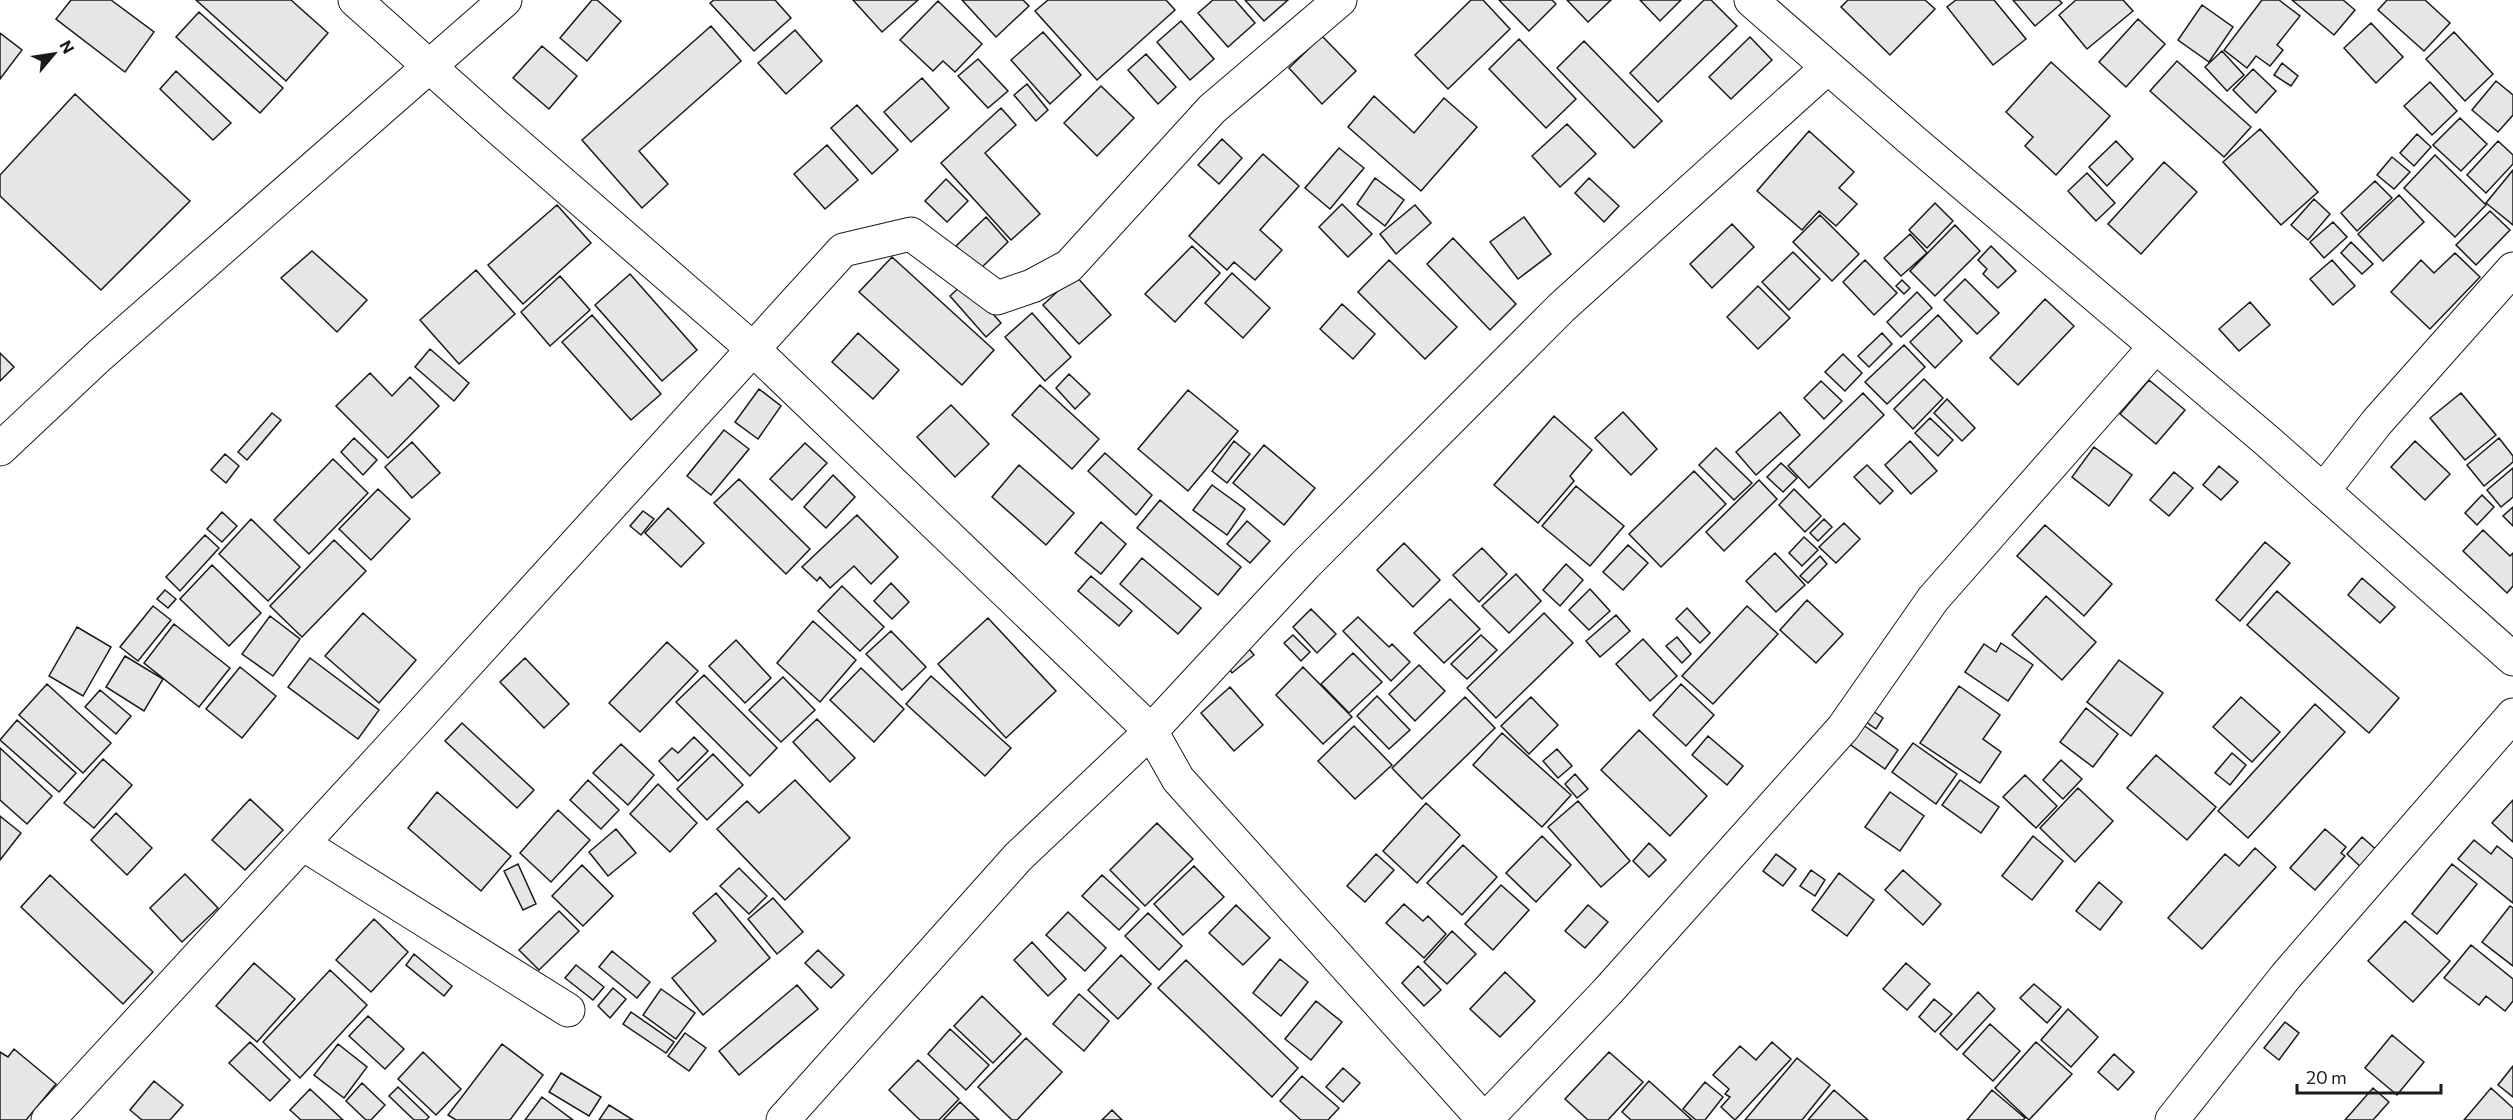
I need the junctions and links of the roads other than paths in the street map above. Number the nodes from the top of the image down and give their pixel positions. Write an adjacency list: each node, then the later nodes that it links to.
1 (355, 0): 6 (street)
2 (506, 0): 6 (street)
3 (1340, 0): 9 (street)
4 (1751, 0): 5 (street)
5 (1828, 67): 8 (street); 14 (street)
6 (431, 68): 9 (street); 10 (street)
7 (2513, 269): 11 (street)
8 (2156, 347): 11 (street); 19 (street)
9 (753, 349): 14 (street); 15 (street)
10 (0, 448)
11 (2323, 491): 12 (street)
12 (2513, 659)
13 (2513, 715): 20 (street)
14 (1151, 731): 18 (street); 19 (street)
15 (303, 844): 16 (street); 17 (street)
16 (568, 1010)
17 (48, 1120)
18 (783, 1120)
19 (1484, 1120)
20 (2172, 1120)

